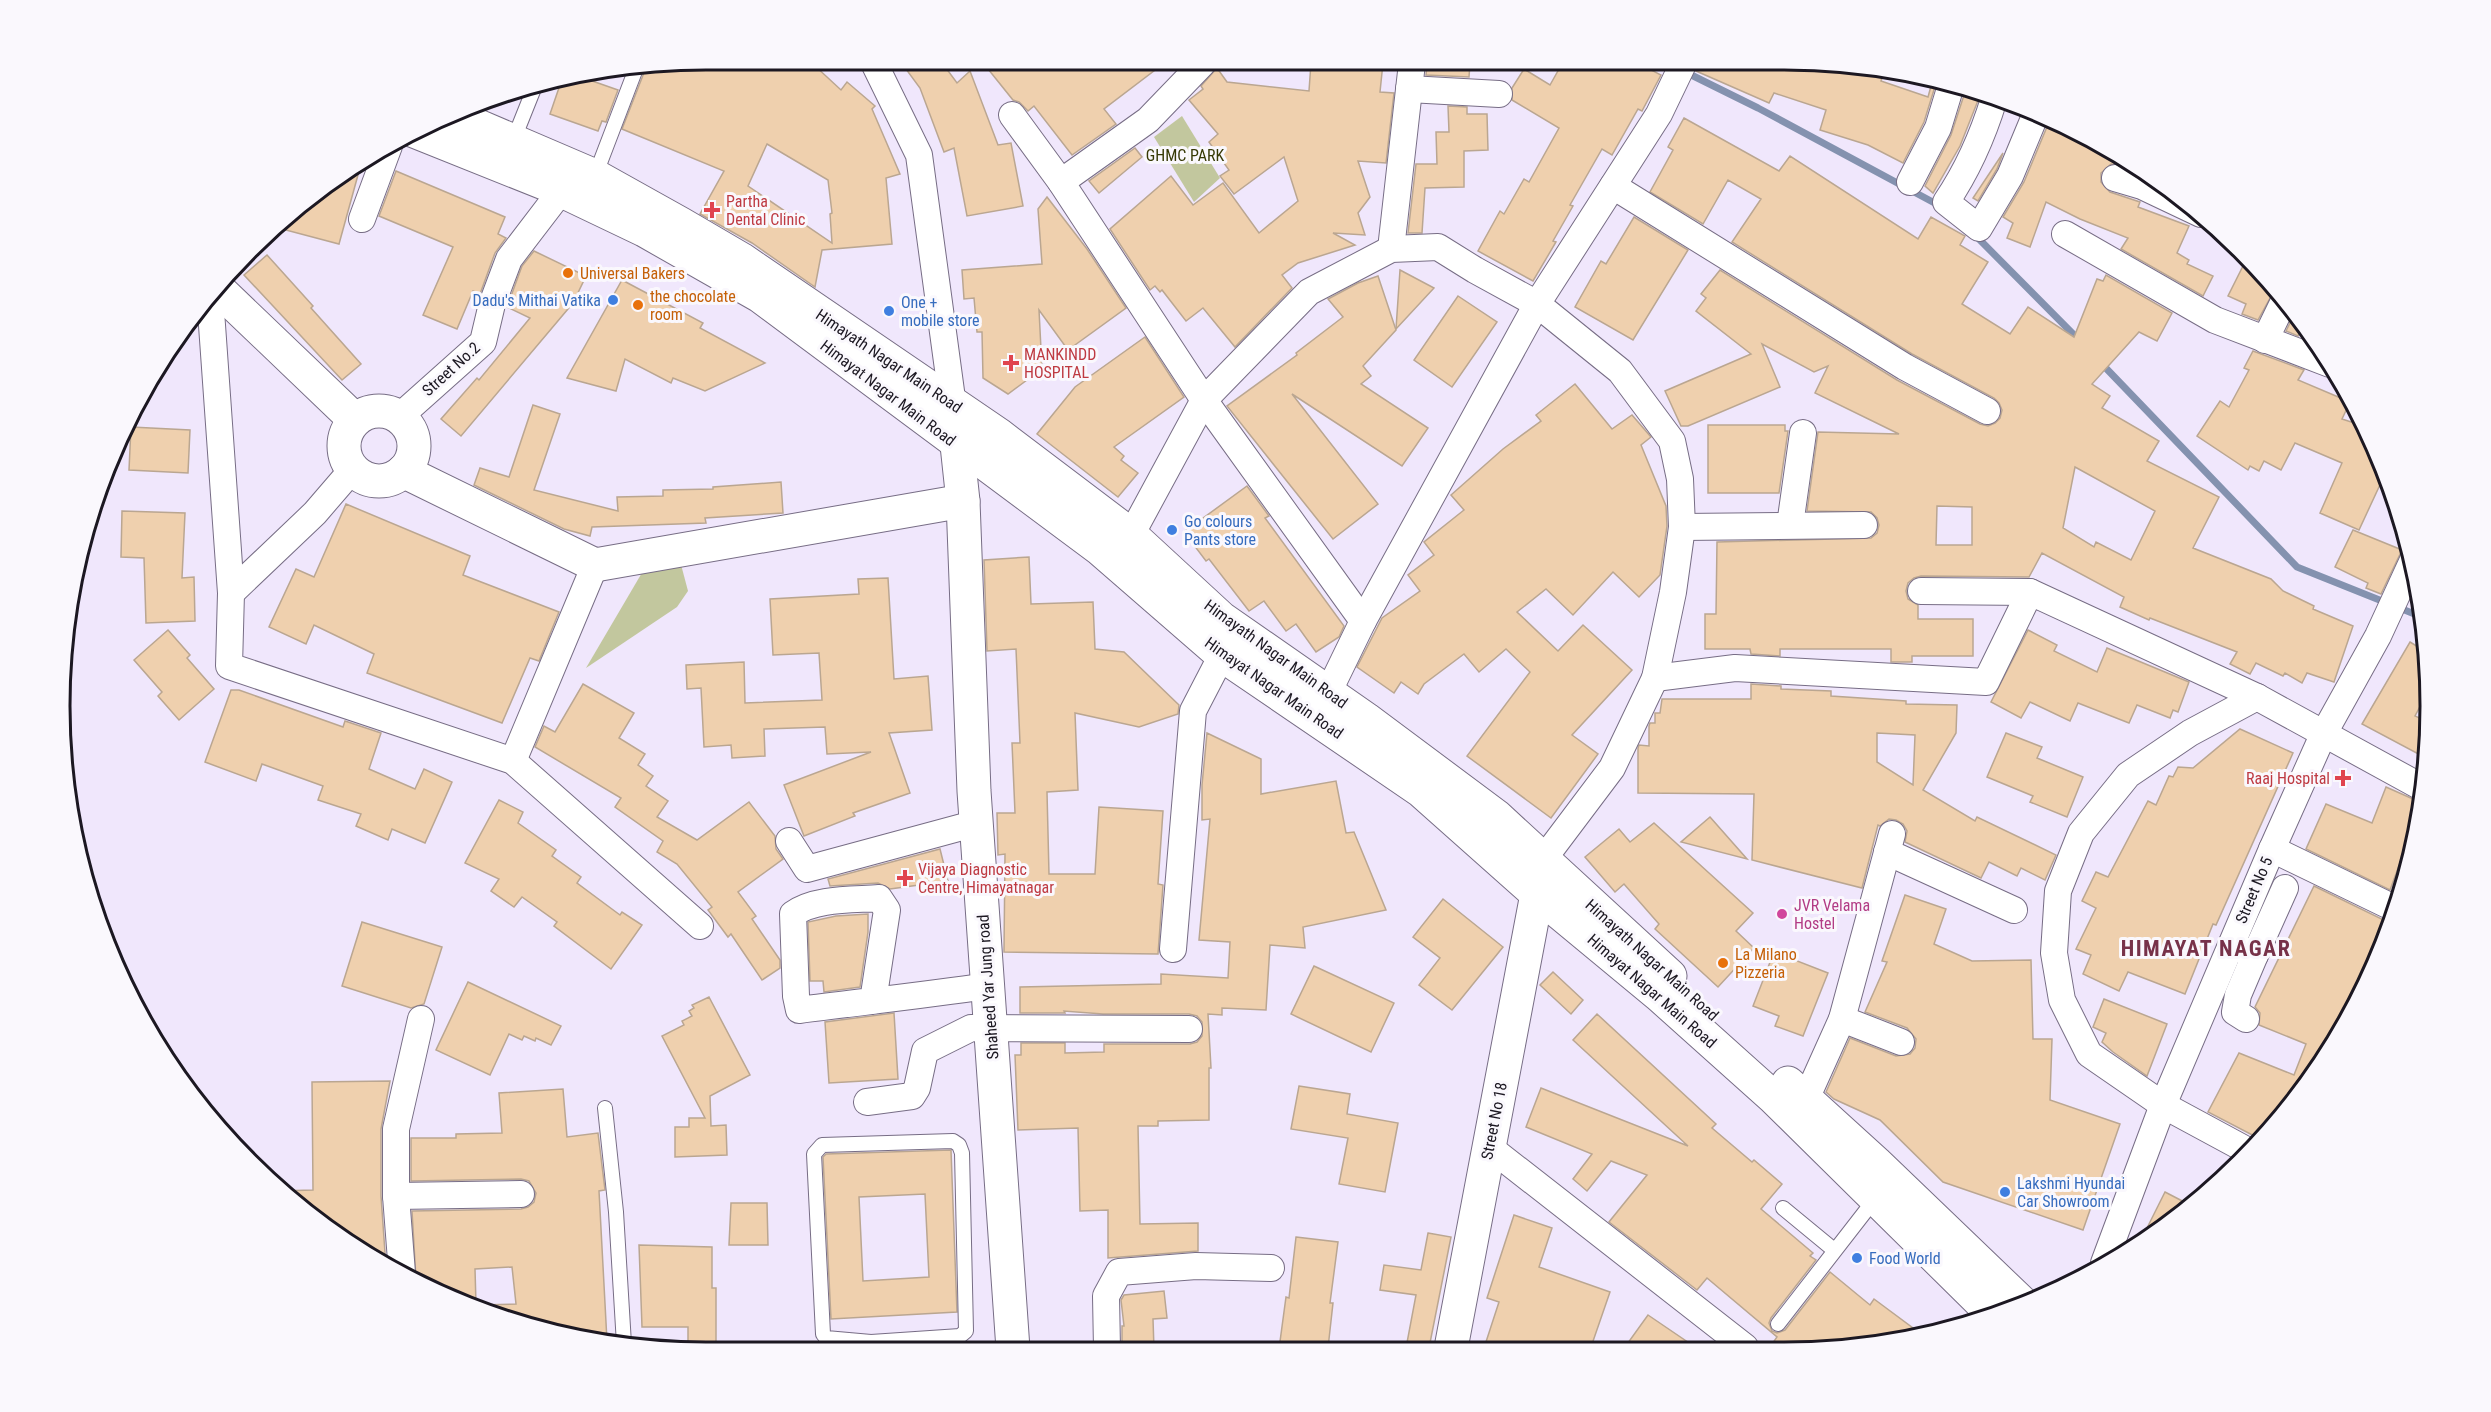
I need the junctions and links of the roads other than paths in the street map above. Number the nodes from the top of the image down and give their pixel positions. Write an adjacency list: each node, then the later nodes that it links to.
1 (877, 70): 34 (street)
2 (1196, 70): 19 (street)
3 (1411, 70): 6 (street)
4 (1680, 70): 21 (street)
5 (634, 75): 17 (lane)
6 (1409, 89): 8 (street); 26 (street)
7 (1949, 92): 20 (street)
8 (1499, 94)
9 (531, 95): 15 (lane)
10 (1992, 105): 13 (street)
11 (1012, 116): 19 (street)
12 (462, 119): 15 (main road, Himayath Nagar Main Road)
13 (2033, 121)
14 (426, 136): 22 (main road, Himayat Nagar Main Road)
15 (513, 141): 17 (main road, Himayath Nagar Main Road)
16 (384, 158): 24 (street)
17 (595, 176): 34 (main road, Himayath Nagar Main Road)
18 (2115, 178): 23 (street)
19 (1061, 182): 33 (street)
20 (1910, 182)
21 (1613, 186): 28 (street); 35 (street)
22 (561, 191): 36 (street, Street No.2); 39 (main road, Himayat Nagar Main Road)
23 (2164, 197)
24 (362, 219)
25 (2065, 234): 31 (street)
26 (1391, 249): 28 (street); 33 (street)
27 (223, 293): 37 (main road)
28 (1537, 304): 45 (street); 52 (street)
29 (211, 308): 51 (street)
30 (2280, 308): 31 (street)
31 (2265, 340): 32 (street)
32 (2317, 359)
33 (1204, 400): 46 (street); 52 (street)
34 (953, 406): 39 (main road, Shaheed Yar Jung road); 46 (main road, Himayath Nagar Main Road)
35 (1987, 411)
36 (399, 417): 37 (main road); 41 (main road)
37 (355, 420): 40 (main road)
38 (1803, 433): 43 (street)
39 (957, 445): 42 (main road, Shaheed Yar Jung road); 53 (main road, Himayat Nagar Main Road)
40 (352, 470): 41 (main road); 51 (street)
41 (403, 471): 47 (main road)
42 (963, 501): 47 (main road); 60 (main road, Shaheed Yar Jung road)
43 (1790, 525): 44 (street); 45 (street)
44 (1864, 525)
45 (1682, 527): 54 (street)
46 (1131, 534): 55 (main road, Himayath Nagar Main Road)
47 (595, 565): 58 (street)
48 (2406, 574): 57 (street, Street No 5)
49 (1921, 591): 50 (street)
50 (2030, 592): 54 (street); 56 (street)
51 (231, 593): 58 (street)
52 (1363, 621): 55 (street)
53 (1222, 655): 65 (main road, Himayat Nagar Main Road); 70 (street)
54 (1655, 678): 63 (street)
55 (1328, 693): 63 (main road, Himayath Nagar Main Road)
56 (2257, 697): 57 (street); 82 (street)
57 (2323, 735): 59 (street); 62 (street, Street No 5)
58 (513, 761): 68 (street)
59 (2416, 784)
60 (976, 823): 61 (street); 72 (main road, Shaheed Yar Jung road)
61 (789, 841)
62 (2272, 849): 66 (street); 69 (street, Street No 5)
63 (1542, 861): 80 (main road, Himayath Nagar Main Road)
64 (2285, 888): 71 (street)
65 (1537, 894): 84 (main road, Street No 18); 88 (main road, Himayat Nagar Main Road)
66 (2388, 905)
67 (2014, 910): 74 (street)
68 (700, 926)
69 (2231, 945): 71 (street); 82 (street, Street No 5)
70 (1173, 949)
71 (2255, 956): 76 (street)
72 (988, 986): 73 (street); 77 (main road, Shaheed Yar Jung road)
73 (873, 1001): 73 (street)
74 (1842, 1018): 79 (street); 80 (street)
75 (422, 1019): 87 (street)
76 (2246, 1019)
77 (991, 1027): 78 (street); 81 (street); 100 (main road, Shaheed Yar Jung road)
78 (1190, 1029)
79 (1901, 1042)
80 (1806, 1099): 94 (main road, Himayath Nagar Main Road)
81 (867, 1102)
82 (2163, 1106): 85 (street); 91 (street, Street No 5)
83 (605, 1108): 97 (lane)
84 (1489, 1147): 102 (main road, Street No 18); 103 (street)
85 (2241, 1147)
86 (521, 1194): 87 (street)
87 (396, 1196): 92 (street)
88 (1875, 1199): 90 (lane); 95 (main road, Himayat Nagar Main Road)
89 (1783, 1208): 90 (lane)
90 (1834, 1250): 96 (lane)
91 (2108, 1253)
92 (401, 1263)
93 (1271, 1268): 101 (street)
94 (2016, 1298)
95 (1987, 1309)
96 (1778, 1324)
97 (624, 1336)
98 (839, 1342): 99 (lane)
99 (907, 1342)
100 (1013, 1342)
101 (1107, 1342)
102 (1452, 1342)
103 (1739, 1342)

